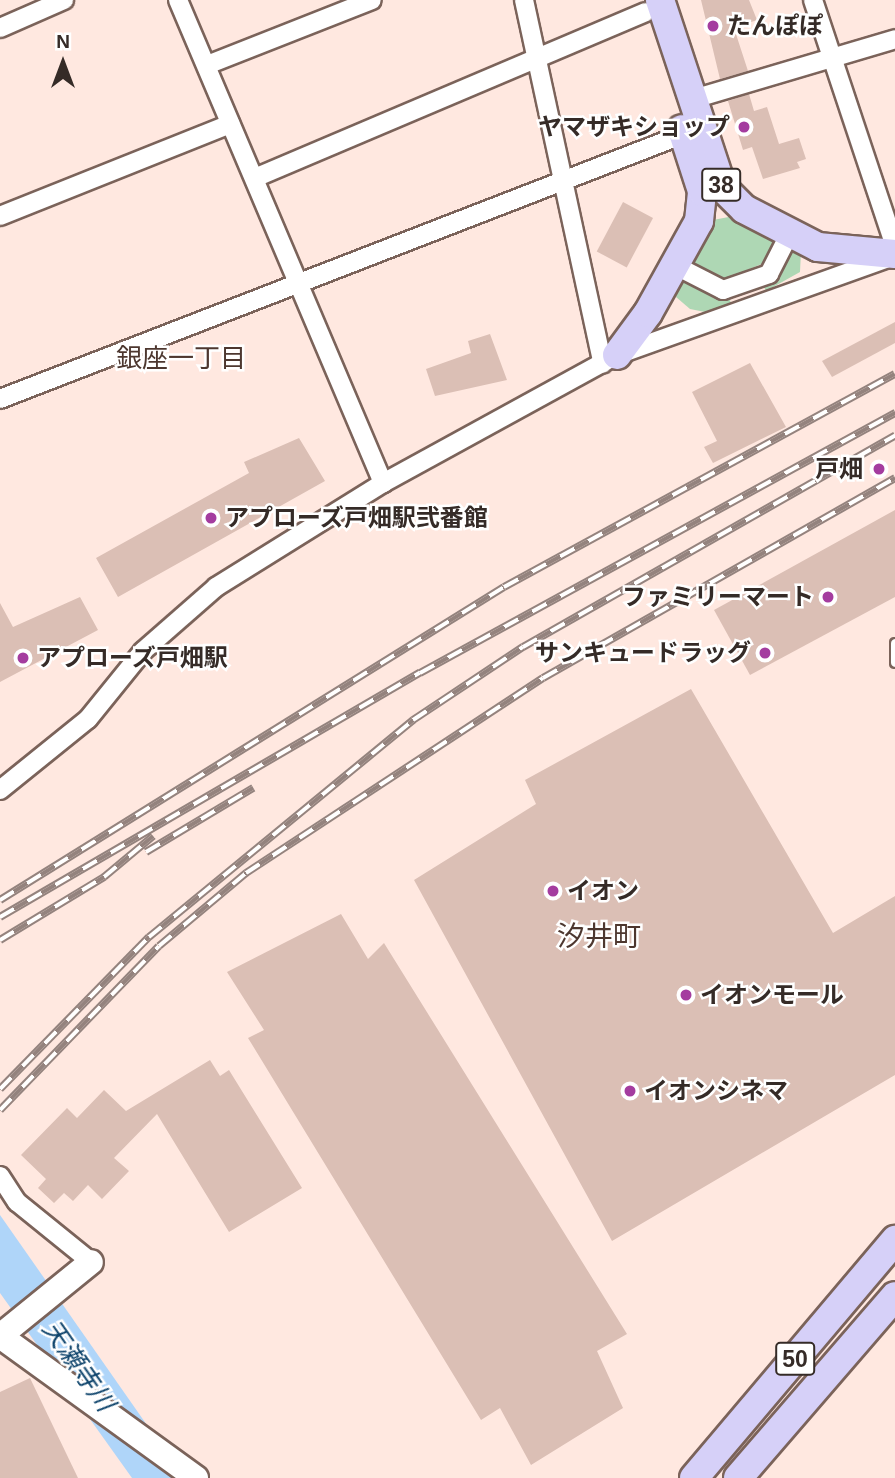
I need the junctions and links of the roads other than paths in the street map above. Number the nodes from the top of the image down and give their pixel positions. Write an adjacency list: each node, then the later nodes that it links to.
1 (64, 0): 7 (street)
2 (178, 0): 11 (street)
3 (372, 0): 11 (street)
4 (524, 0): 10 (street)
5 (813, 0): 9 (street)
6 (648, 4): 10 (street); 12 (main road, 38); 14 (main road, 38)
7 (0, 28)
8 (895, 39): 9 (street)
9 (835, 56): 12 (street); 21 (street)
10 (536, 59): 15 (street); 16 (street)
11 (207, 65): 13 (street)
12 (693, 99): 17 (main road, 38)
13 (230, 124): 15 (street); 18 (street)
14 (684, 134): 16 (street); 19 (main road, 38)
15 (257, 177): 24 (street)
16 (564, 182): 24 (street); 25 (street)
17 (744, 209): 19 (main road, 38); 22 (main road, 38)
18 (0, 216)
19 (699, 221): 25 (main road, 38)
20 (787, 239): 23 (street)
21 (895, 247)
22 (895, 255): 25 (street)
23 (684, 270)
24 (301, 279): 26 (street); 27 (street)
25 (610, 359): 27 (street)
26 (0, 399)
27 (383, 483): 30 (street)
28 (895, 643): 29 (lane)
29 (895, 662)
30 (0, 790)
31 (0, 1176): 33 (street)
32 (895, 1240): 37 (main road, 50)
33 (91, 1262): 35 (street)
34 (895, 1296): 38 (main road, 50)
35 (4, 1332): 36 (street)
36 (196, 1478)
37 (694, 1478)
38 (738, 1478)

